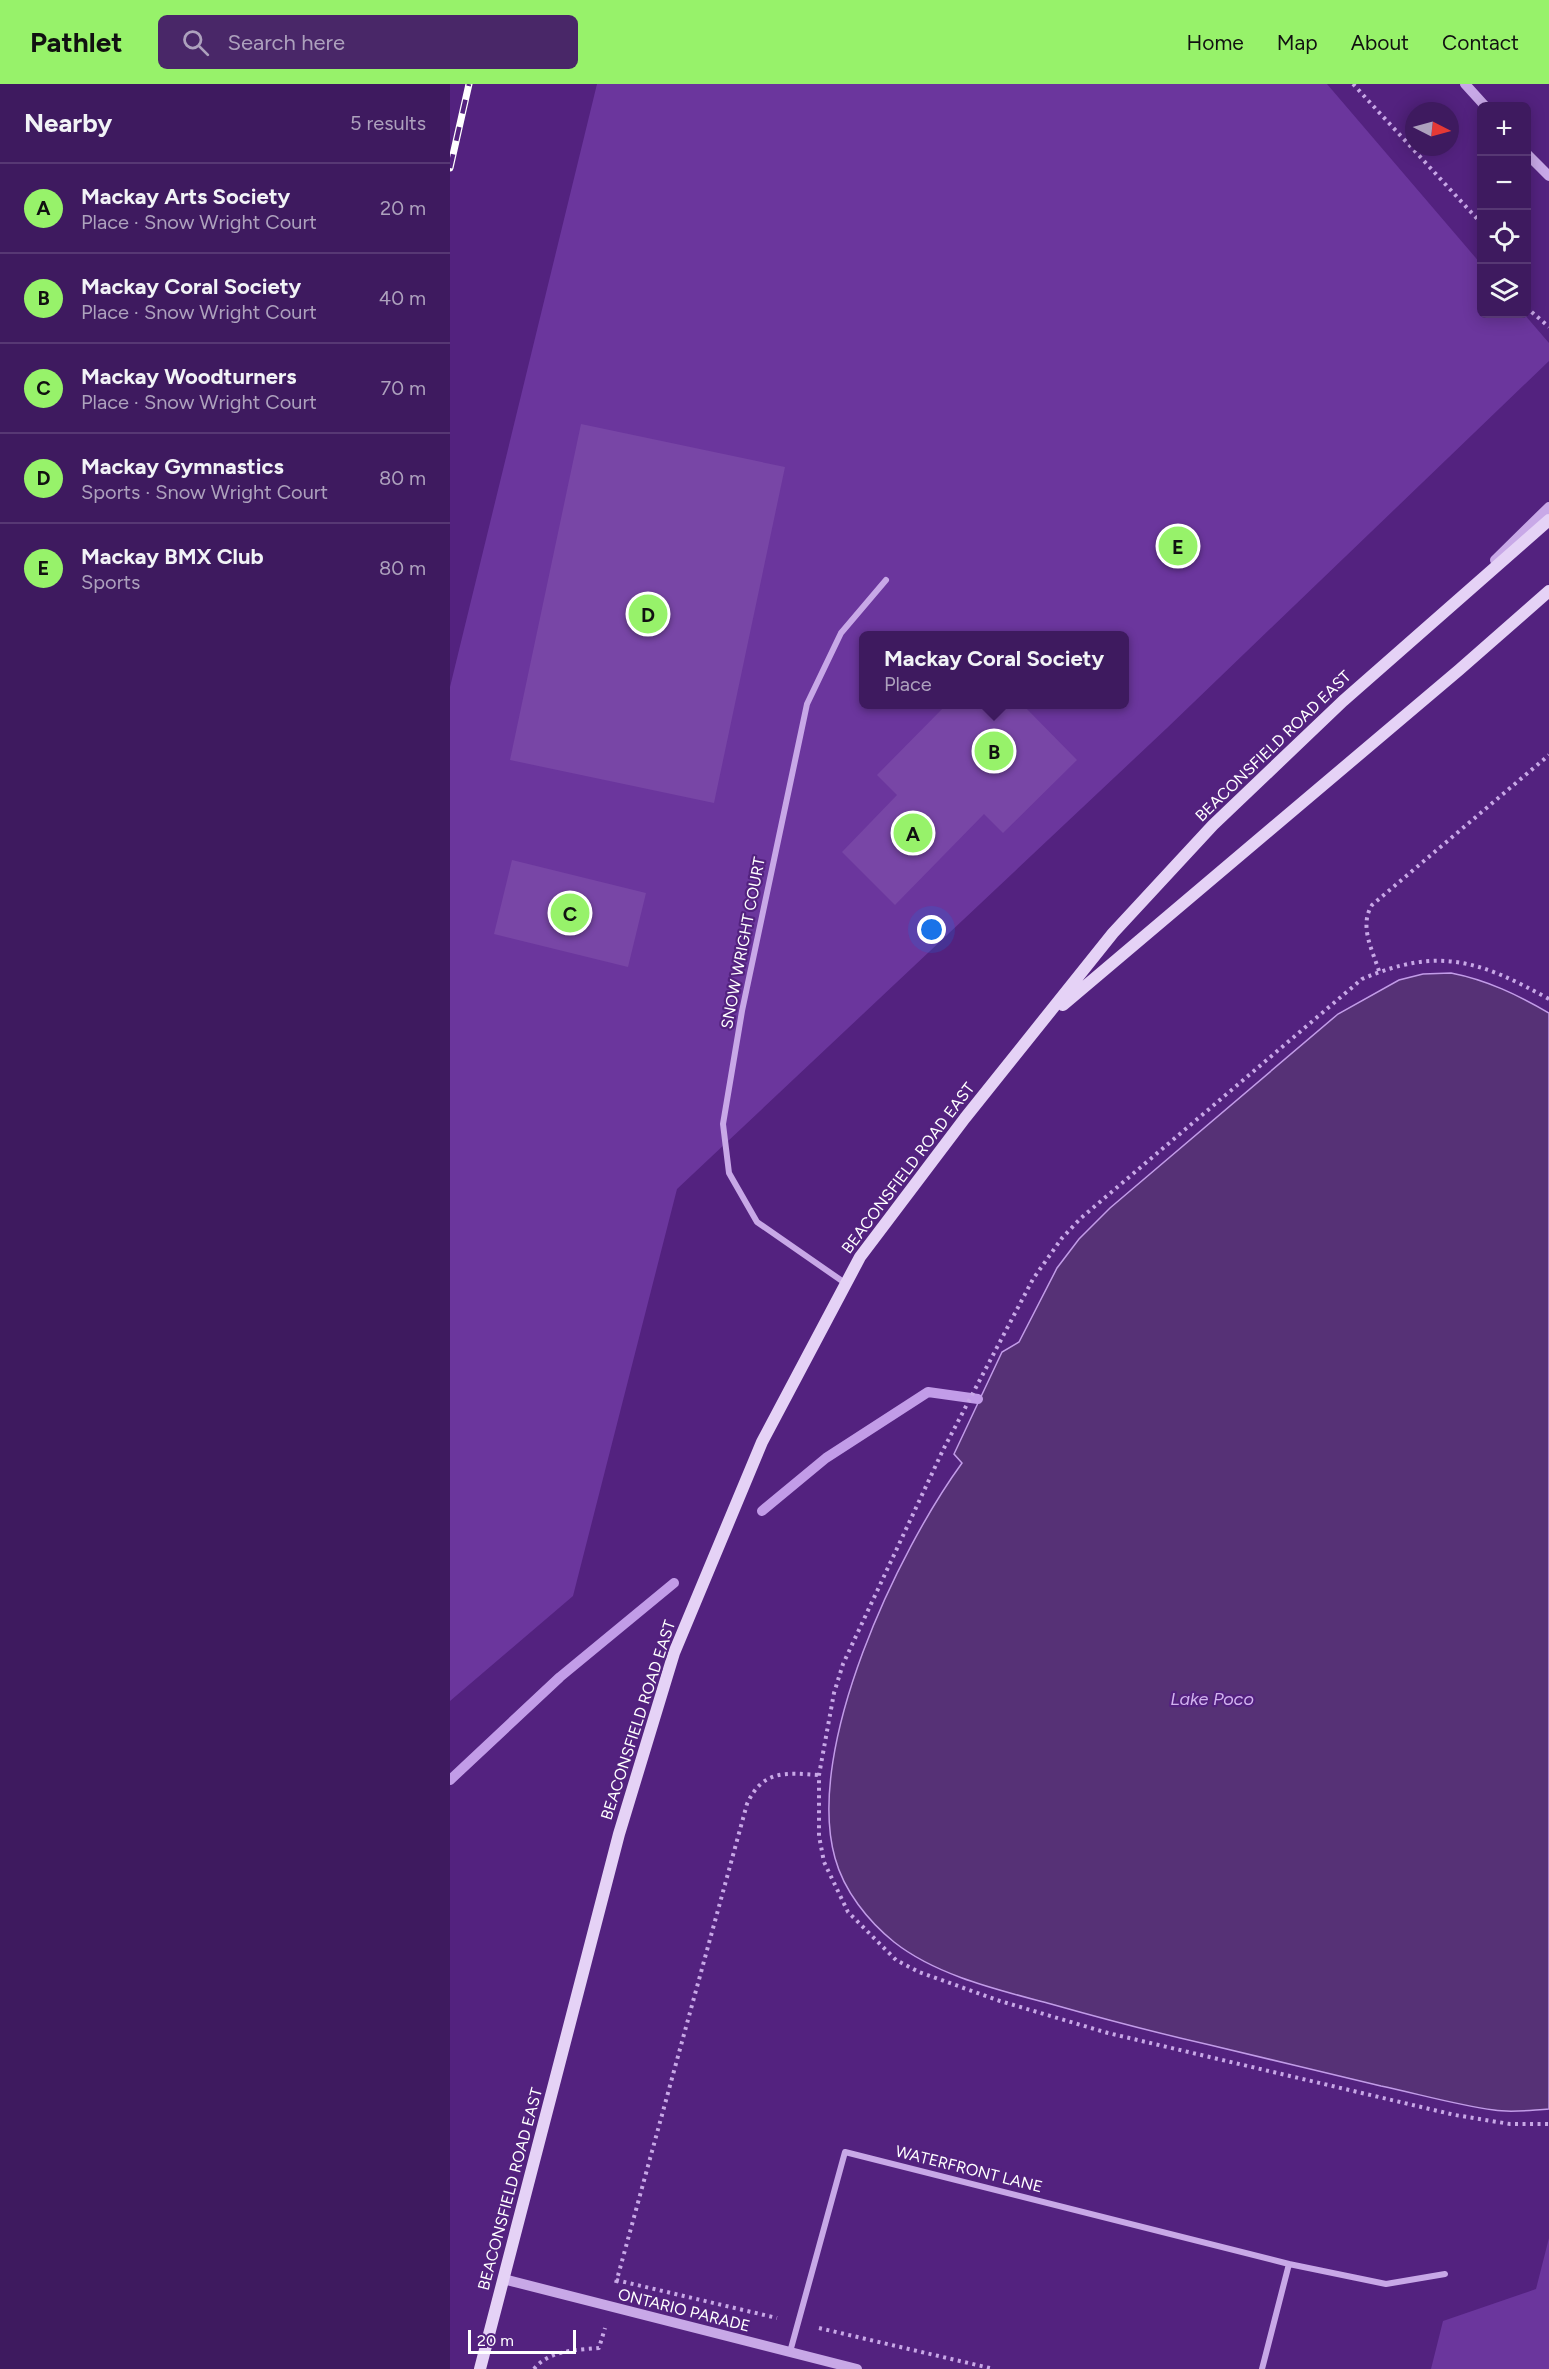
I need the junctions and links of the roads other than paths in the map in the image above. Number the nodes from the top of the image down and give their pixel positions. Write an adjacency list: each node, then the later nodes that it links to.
1 (1465, 84): 2 (street)
2 (1481, 102)
3 (1530, 156): 4 (street)
4 (1546, 173): 5 (street)
5 (1549, 183)
6 (1549, 507): 10 (street)
7 (1549, 519): 10 (main road, BEACONSFIELD ROAD EAST)
8 (886, 580): 12 (street, SNOW WRIGHT COURT)
9 (1549, 591): 11 (main road, BEACONSFIELD ROAD EAST)
10 (1459, 596): 11 (main road, BEACONSFIELD ROAD EAST)
11 (1044, 1022): 12 (main road, BEACONSFIELD ROAD EAST)
12 (846, 1283): 15 (main road, BEACONSFIELD ROAD EAST)
13 (1289, 2264): 14 (street, WATERFRONT LANE); 16 (street, WATERFRONT LANE); 19 (street)
14 (1445, 2274)
15 (503, 2279): 16 (street, ONTARIO PARADE); 17 (main road, BEACONSFIELD ROAD EAST)
16 (790, 2352): 18 (street, ONTARIO PARADE)
17 (480, 2369)
18 (857, 2369)
19 (1262, 2369)

